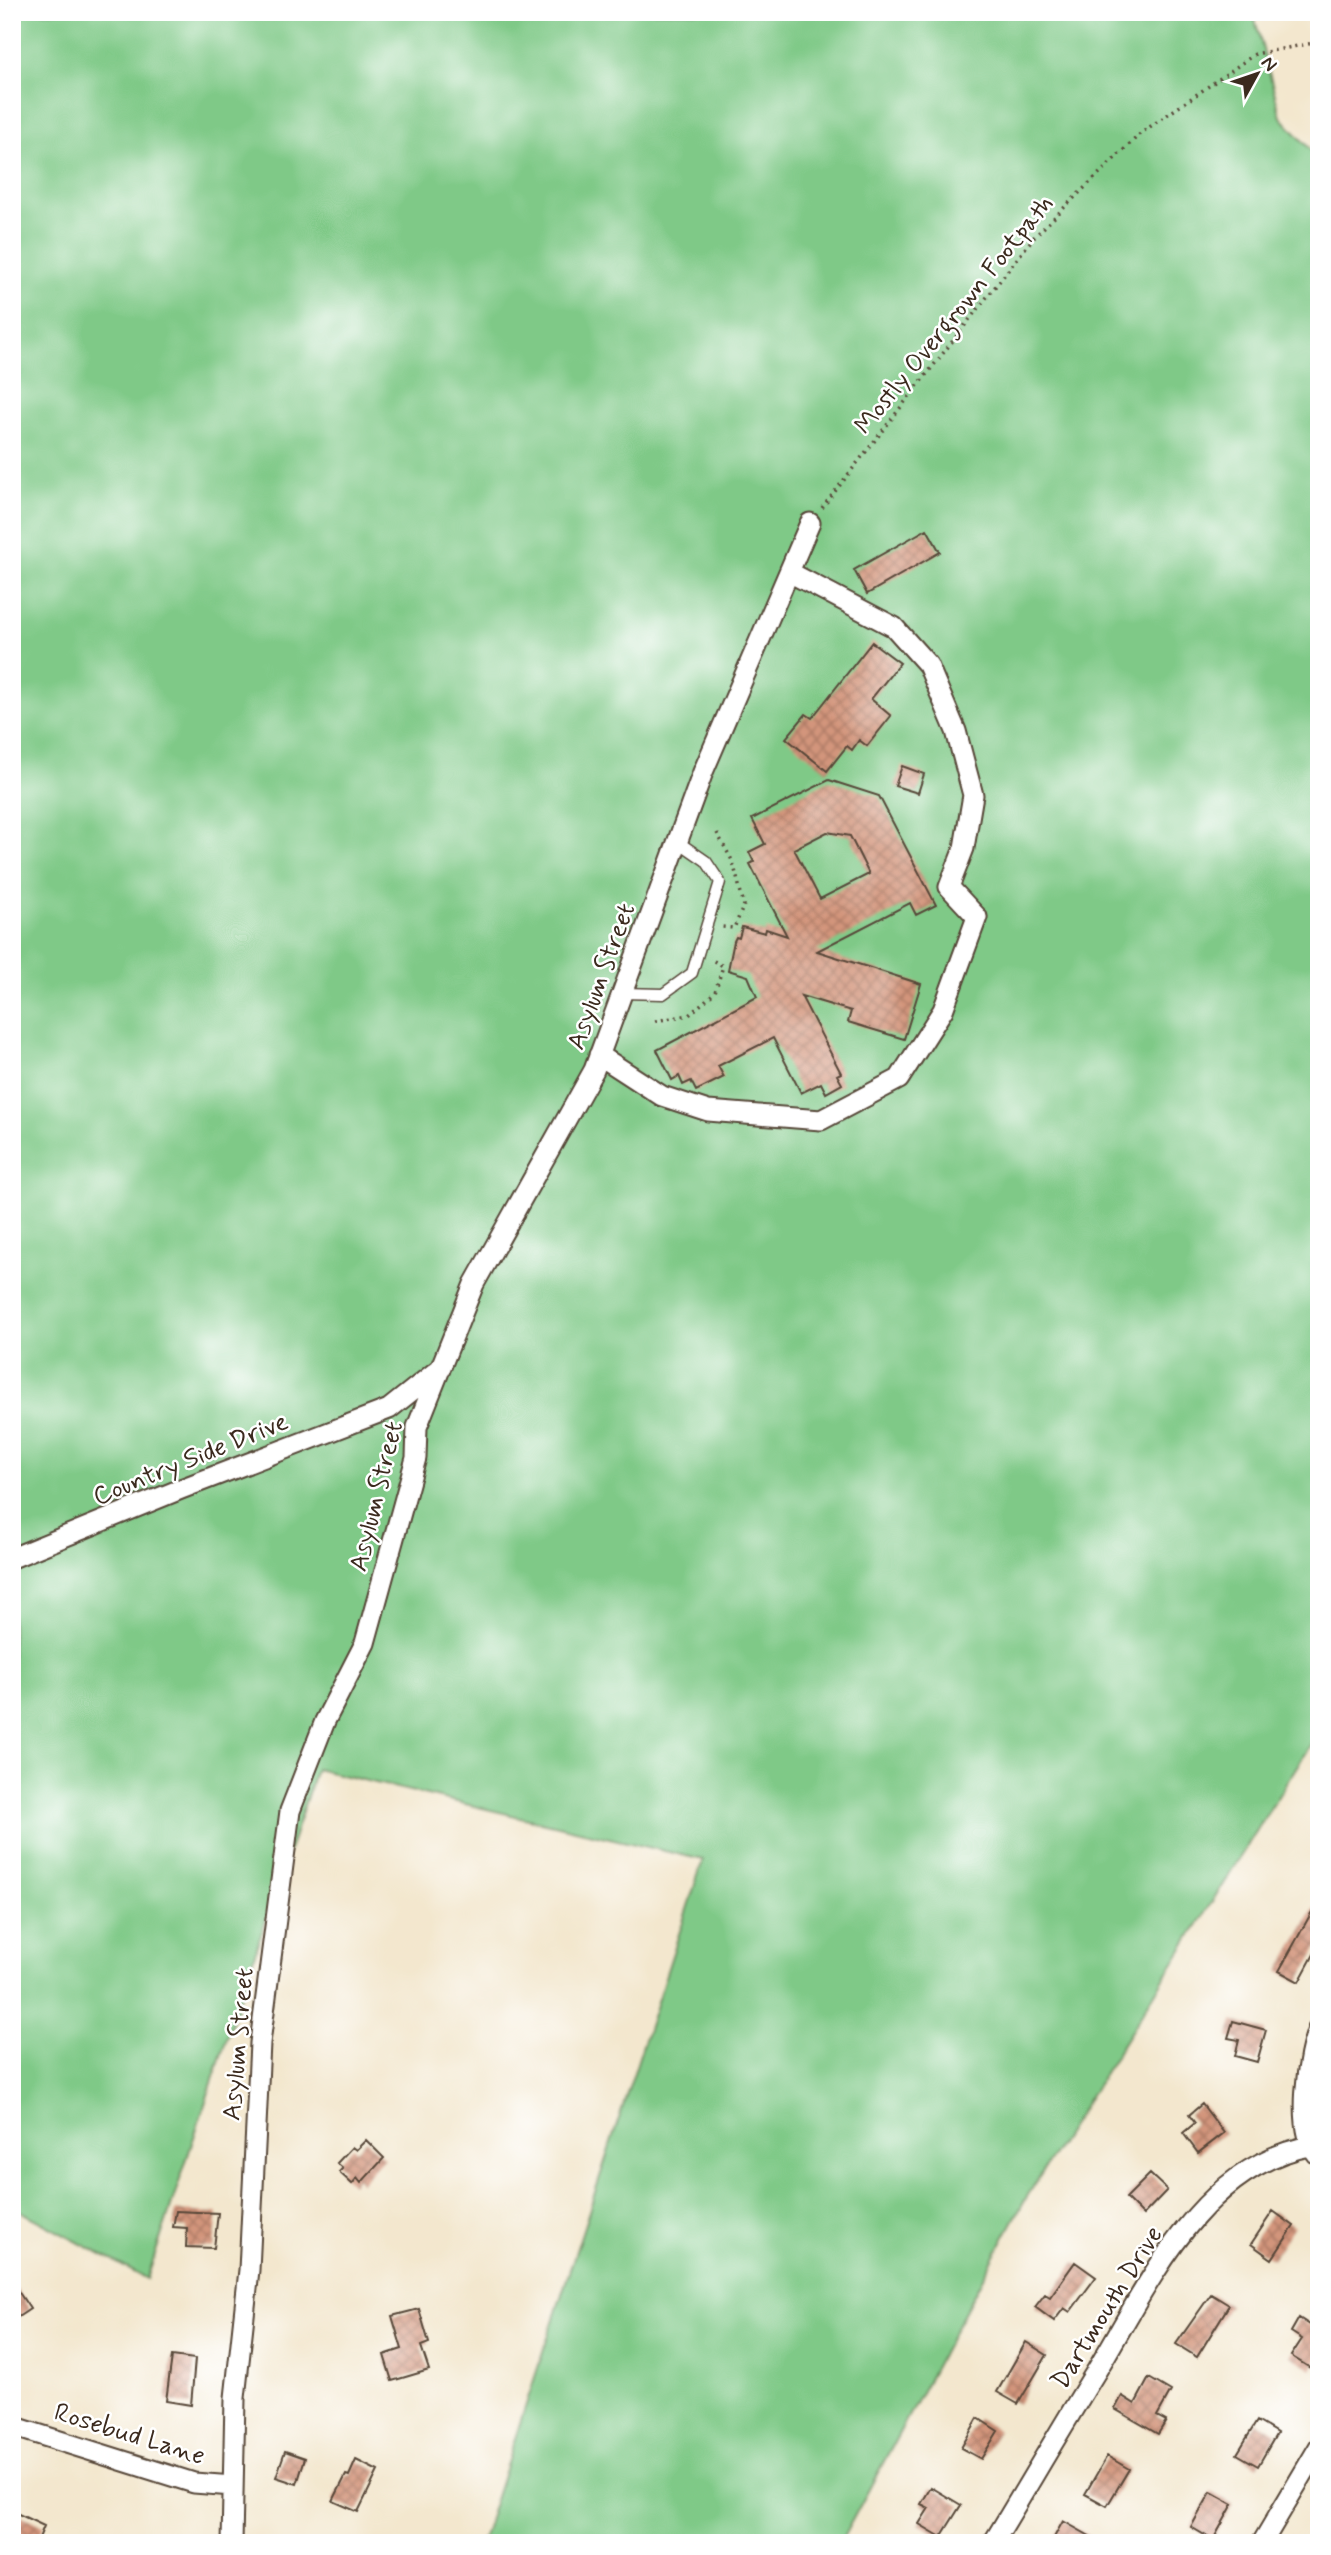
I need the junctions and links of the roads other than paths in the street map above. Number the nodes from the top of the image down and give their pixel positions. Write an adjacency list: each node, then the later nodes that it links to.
1 (810, 523): 2 (street, Asylum Street)
2 (789, 572): 3 (street, Asylum Street); 5 (street)
3 (677, 841): 4 (street, Asylum Street); 4 (lane)
4 (622, 993): 5 (street, Asylum Street)
5 (599, 1055): 6 (street, Asylum Street)
6 (440, 1369): 7 (street, Country Side Drive); 8 (street, Asylum Street)
7 (389, 1409): 8 (street); 9 (street, Country Side Drive)
8 (417, 1427): 14 (street, Asylum Street)
9 (12, 1558)
10 (1319, 2027): 11 (street)
11 (1315, 2151): 16 (street, Dartmouth Drive)
12 (12, 2426): 14 (street, Rosebud Lane)
13 (1319, 2447): 17 (street)
14 (233, 2486): 15 (street, Asylum Street)
15 (232, 2543)
16 (993, 2543)
17 (1262, 2543)

